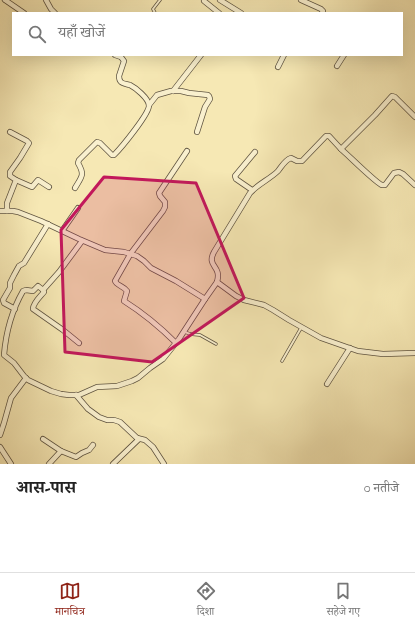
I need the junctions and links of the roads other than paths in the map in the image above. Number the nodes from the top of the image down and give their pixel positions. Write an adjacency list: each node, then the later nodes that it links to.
1 (4, 0): 7 (street)
2 (46, 0): 8 (street)
3 (160, 0): 9 (lane)
4 (205, 0): 10 (street)
5 (220, 0): 11 (street)
6 (301, 0): 12 (street)
7 (22, 12)
8 (54, 12)
9 (154, 12)
10 (218, 12)
11 (239, 12)
12 (322, 12)
13 (118, 56): 20 (street)
14 (200, 56): 19 (street)
15 (284, 56): 18 (street)
16 (343, 56): 17 (street)
17 (337, 66)
18 (278, 67)
19 (173, 91): 20 (street); 23 (street)
20 (149, 105): 30 (street)
21 (415, 117): 24 (street)
22 (10, 132): 27 (street)
23 (197, 132)
24 (341, 149): 28 (street); 31 (street)
25 (187, 151): 38 (street)
26 (255, 152): 31 (street)
27 (16, 180): 29 (street); 34 (street)
28 (415, 185)
29 (49, 186)
30 (75, 188)
31 (252, 190): 39 (street)
32 (78, 208): 36 (street)
33 (0, 211): 34 (street)
34 (7, 211): 35 (street)
35 (48, 224): 36 (street); 42 (street)
36 (62, 231): 37 (street)
37 (82, 240): 38 (street); 40 (street)
38 (130, 253): 41 (street); 46 (street)
39 (217, 282): 41 (street); 43 (street)
40 (43, 290): 42 (street); 45 (street)
41 (204, 299): 44 (street)
42 (15, 309): 51 (street)
43 (302, 327): 48 (street); 50 (lane)
44 (184, 331): 46 (street); 47 (lane)
45 (79, 343)
46 (176, 343): 53 (street)
47 (216, 344)
48 (350, 348): 49 (street); 52 (street)
49 (415, 353)
50 (282, 361)
51 (26, 378): 53 (street); 54 (street)
52 (327, 384)
53 (76, 395): 56 (street)
54 (0, 435)
55 (43, 439): 59 (street)
56 (139, 439): 62 (street); 63 (street)
57 (92, 444): 59 (street)
58 (0, 447): 60 (street)
59 (61, 451): 61 (street)
60 (11, 464)
61 (49, 464)
62 (113, 464)
63 (164, 464)

